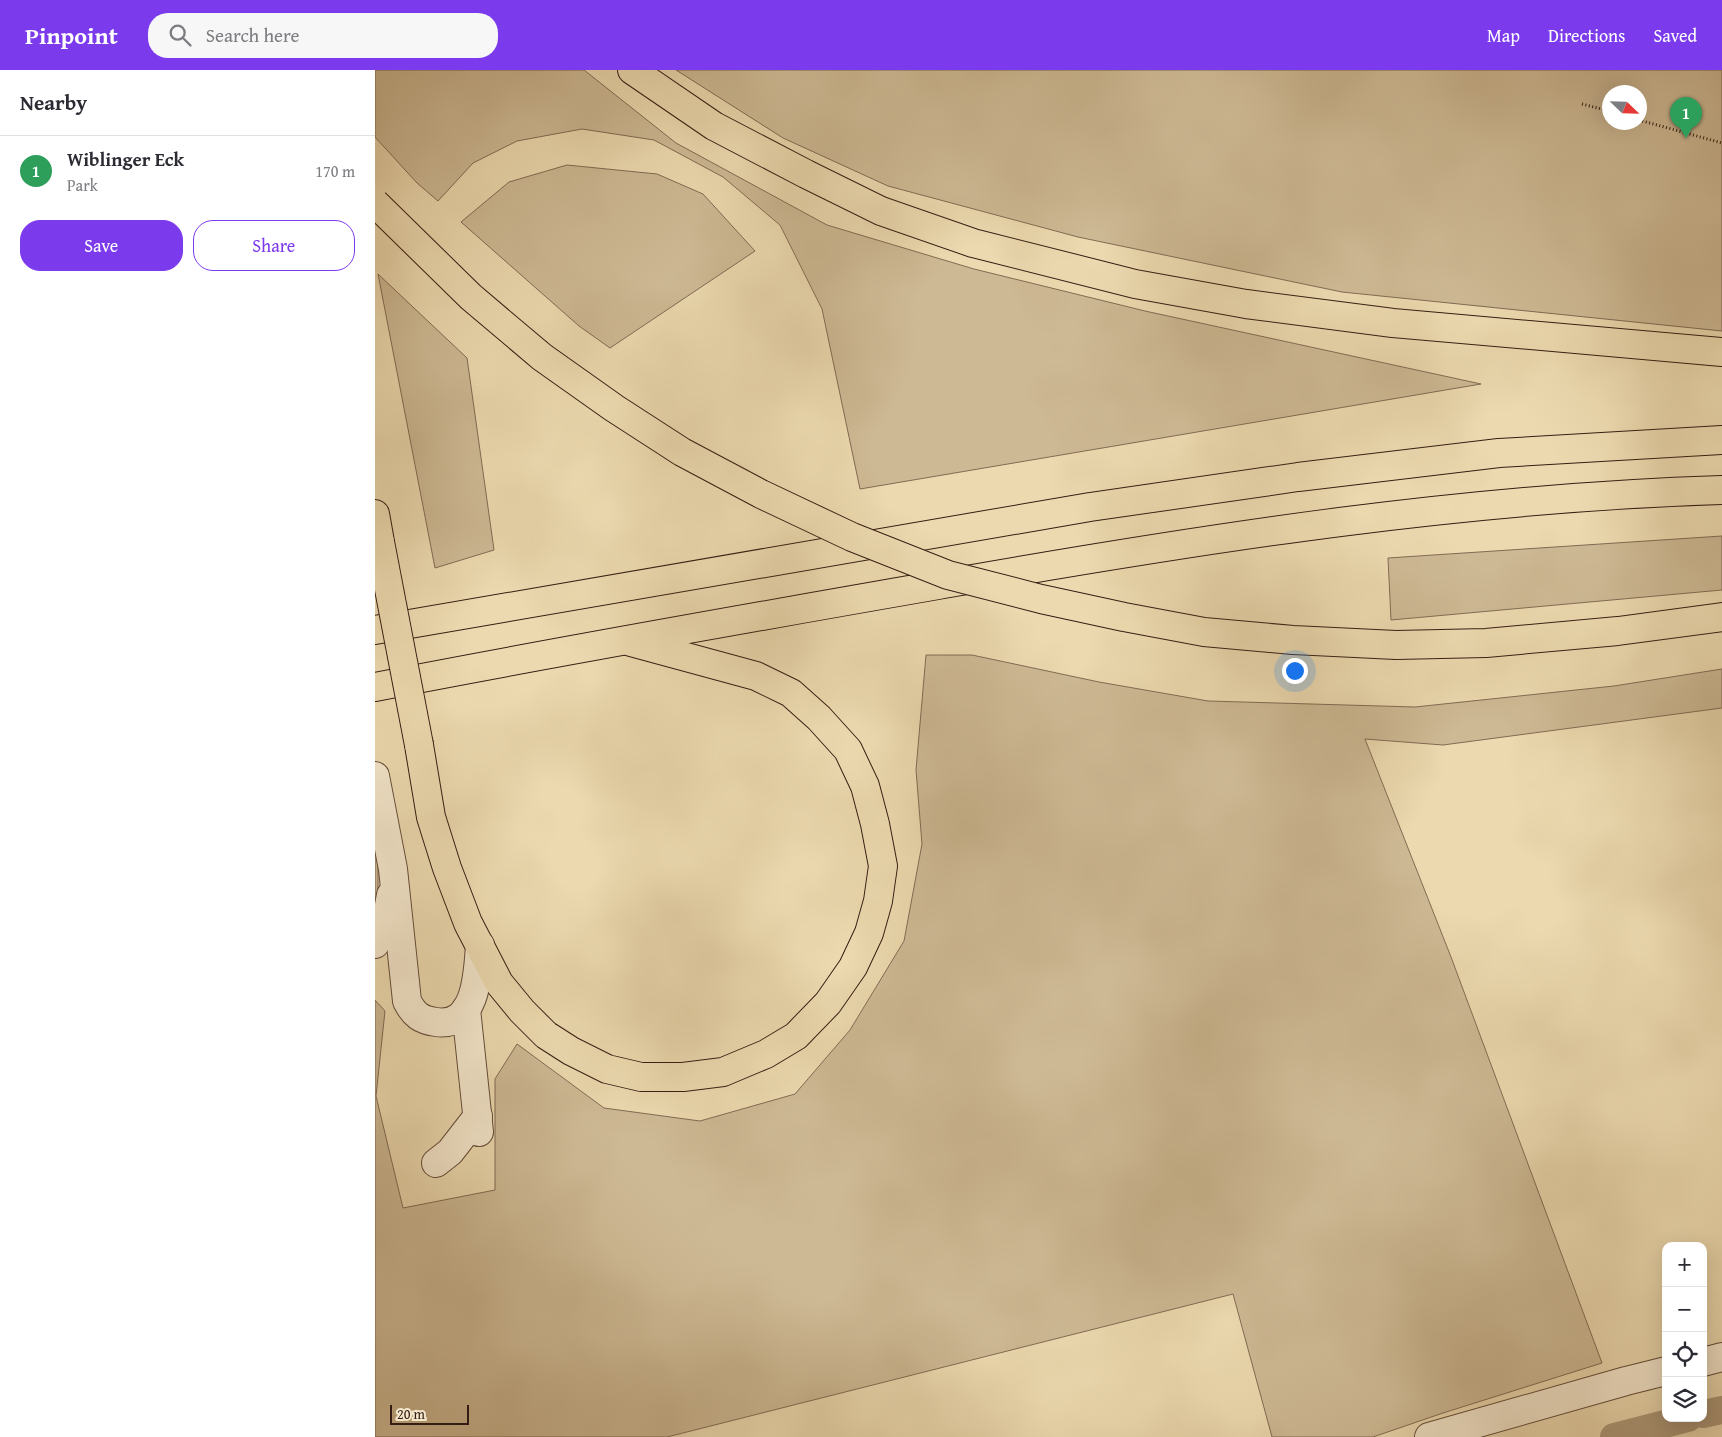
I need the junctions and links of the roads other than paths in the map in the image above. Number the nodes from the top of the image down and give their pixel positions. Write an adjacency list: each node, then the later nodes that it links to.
1 (633, 70): 3 (highway)
2 (375, 203): 7 (highway, bridge)
3 (1722, 352)
4 (1722, 440): 8 (highway)
5 (1722, 490): 9 (highway)
6 (375, 514): 14 (highway, bridge)
7 (1722, 617)
8 (375, 630)
9 (622, 640): 10 (highway); 14 (highway)
10 (375, 687)
11 (375, 776): 12 (street)
12 (393, 869): 13 (street); 15 (street)
13 (375, 944)
14 (480, 945): 15 (street)
15 (466, 1009): 16 (street)
16 (436, 1163)
17 (1722, 1357): 18 (street)
18 (1707, 1361)
19 (1662, 1372): 20 (street)
20 (1429, 1437)

